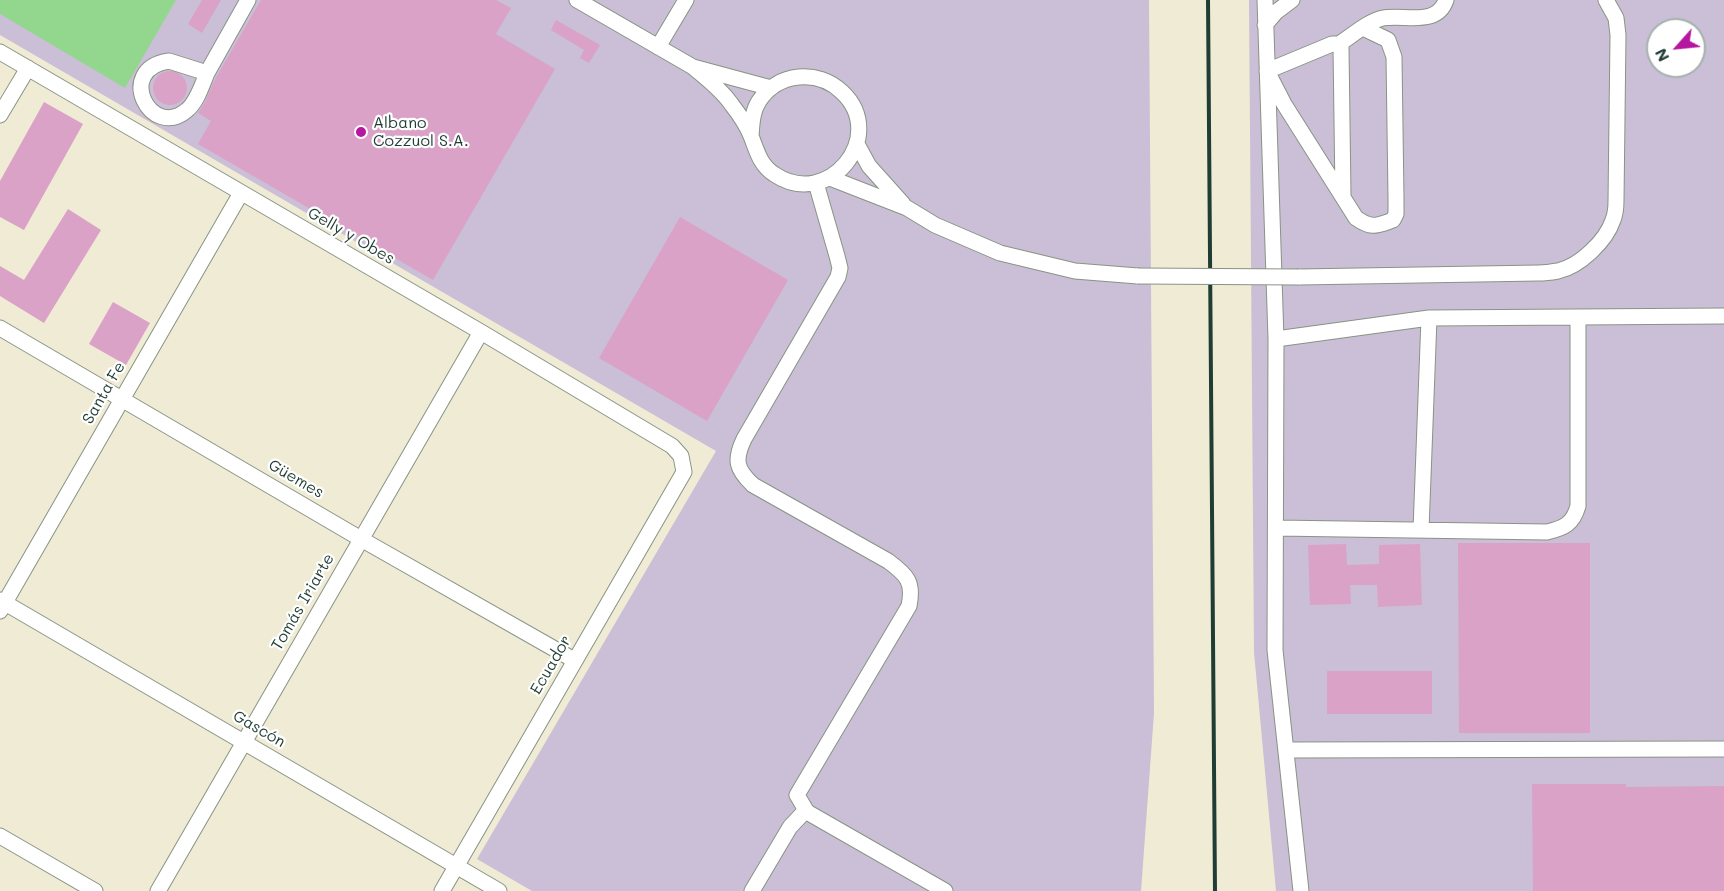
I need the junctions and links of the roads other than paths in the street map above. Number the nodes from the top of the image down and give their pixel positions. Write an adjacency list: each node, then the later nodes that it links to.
1 (248, 0): 16 (street)
2 (578, 0): 11 (street)
3 (686, 0): 11 (street)
4 (1265, 0): 8 (street)
5 (1292, 0): 8 (street)
6 (1446, 0): 9 (street)
7 (1606, 0): 24 (street, bridge)
8 (1265, 25): 15 (street)
9 (1363, 28): 10 (street); 23 (street)
10 (1339, 44): 15 (street); 23 (street)
11 (658, 47): 13 (street)
12 (0, 52): 14 (street, Gelly y Obes)
13 (693, 67): 17 (street); 19 (street)
14 (28, 68): 18 (street); 22 (street, Gelly y Obes)
15 (1267, 71): 23 (street); 30 (street)
16 (207, 73): 16 (street)
17 (771, 88): 19 (street); 20 (street)
18 (0, 115)
19 (751, 136): 21 (street)
20 (857, 144): 21 (street); 24 (street)
21 (823, 180): 24 (street); 41 (street)
22 (241, 193): 29 (street, Gelly y Obes); 31 (street, Santa Fe)
23 (1343, 195)
24 (907, 208)
25 (1724, 315): 26 (street)
26 (1578, 317): 27 (street); 34 (street)
27 (1429, 318): 30 (street); 34 (street)
28 (0, 328): 31 (street, Güemes)
29 (481, 332): 32 (street, Gelly y Obes); 35 (street, Tomás Iriarte)
30 (1276, 339): 33 (street)
31 (122, 398): 35 (street, Güemes); 36 (street, Santa Fe)
32 (681, 456): 37 (street, Ecuador)
33 (1276, 528): 34 (street); 40 (street)
34 (1421, 530)
35 (361, 539): 37 (street, Güemes); 38 (street, Tomás Iriarte)
36 (2, 604): 38 (street, Gascón)
37 (574, 660): 43 (street, Ecuador)
38 (243, 741): 43 (street, Gascón); 45 (street, Tomás Iriarte)
39 (1724, 749): 40 (street)
40 (1286, 750): 50 (street)
41 (806, 810): 48 (street); 49 (street)
42 (0, 836): 44 (street)
43 (456, 867): 46 (street, Ecuador); 47 (street, Gascón)
44 (94, 891)
45 (158, 891)
46 (442, 891)
47 (499, 891)
48 (752, 891)
49 (945, 891)
50 (1301, 891)

